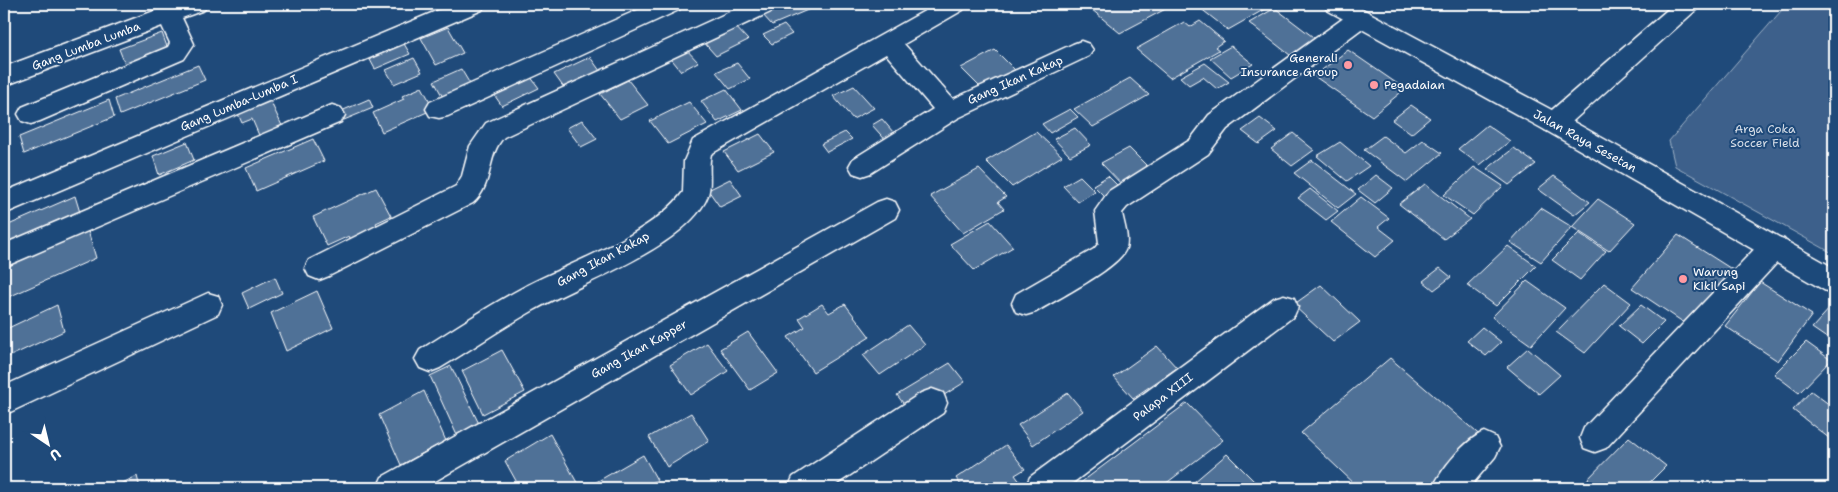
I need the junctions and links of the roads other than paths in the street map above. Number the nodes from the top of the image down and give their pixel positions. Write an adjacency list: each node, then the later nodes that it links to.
1 (196, 4): 8 (street, Gang Lumba Lumba)
2 (474, 4): 19 (street, Gang Lumba-Lumba I)
3 (671, 4): 13 (street)
4 (767, 4): 23 (street)
5 (955, 4): 10 (street, Gang Ikan Kakap)
6 (1335, 4): 9 (street, Jalan Raya Sesetan)
7 (1688, 4): 17 (street)
8 (169, 14): 12 (street, Gang Lumba Lumba); 15 (street)
9 (1360, 18): 17 (street, Jalan Raya Sesetan); 25 (street)
10 (888, 41): 14 (street); 28 (street, Gang Ikan Kakap)
11 (1081, 50): 14 (street, Gang Ikan Kakap)
12 (4, 77)
13 (439, 110)
14 (949, 110): 18 (street, Gang Ikan Kakap)
15 (30, 114)
16 (332, 114): 22 (street)
17 (1554, 124): 21 (street, Jalan Raya Sesetan)
18 (862, 166)
19 (4, 203)
20 (886, 210): 33 (street, Gang Ikan Kapper)
21 (1774, 248): 24 (street, Jalan Raya Sesetan); 31 (street)
22 (4, 256)
23 (320, 268)
24 (1834, 282)
25 (1026, 303)
26 (208, 305): 29 (street)
27 (1284, 307): 35 (street, Palapa XIII)
28 (430, 359)
29 (4, 401)
30 (932, 402): 34 (street)
31 (1596, 438)
32 (1484, 447): 36 (street)
33 (393, 488)
34 (804, 488)
35 (1041, 488)
36 (1448, 488)

